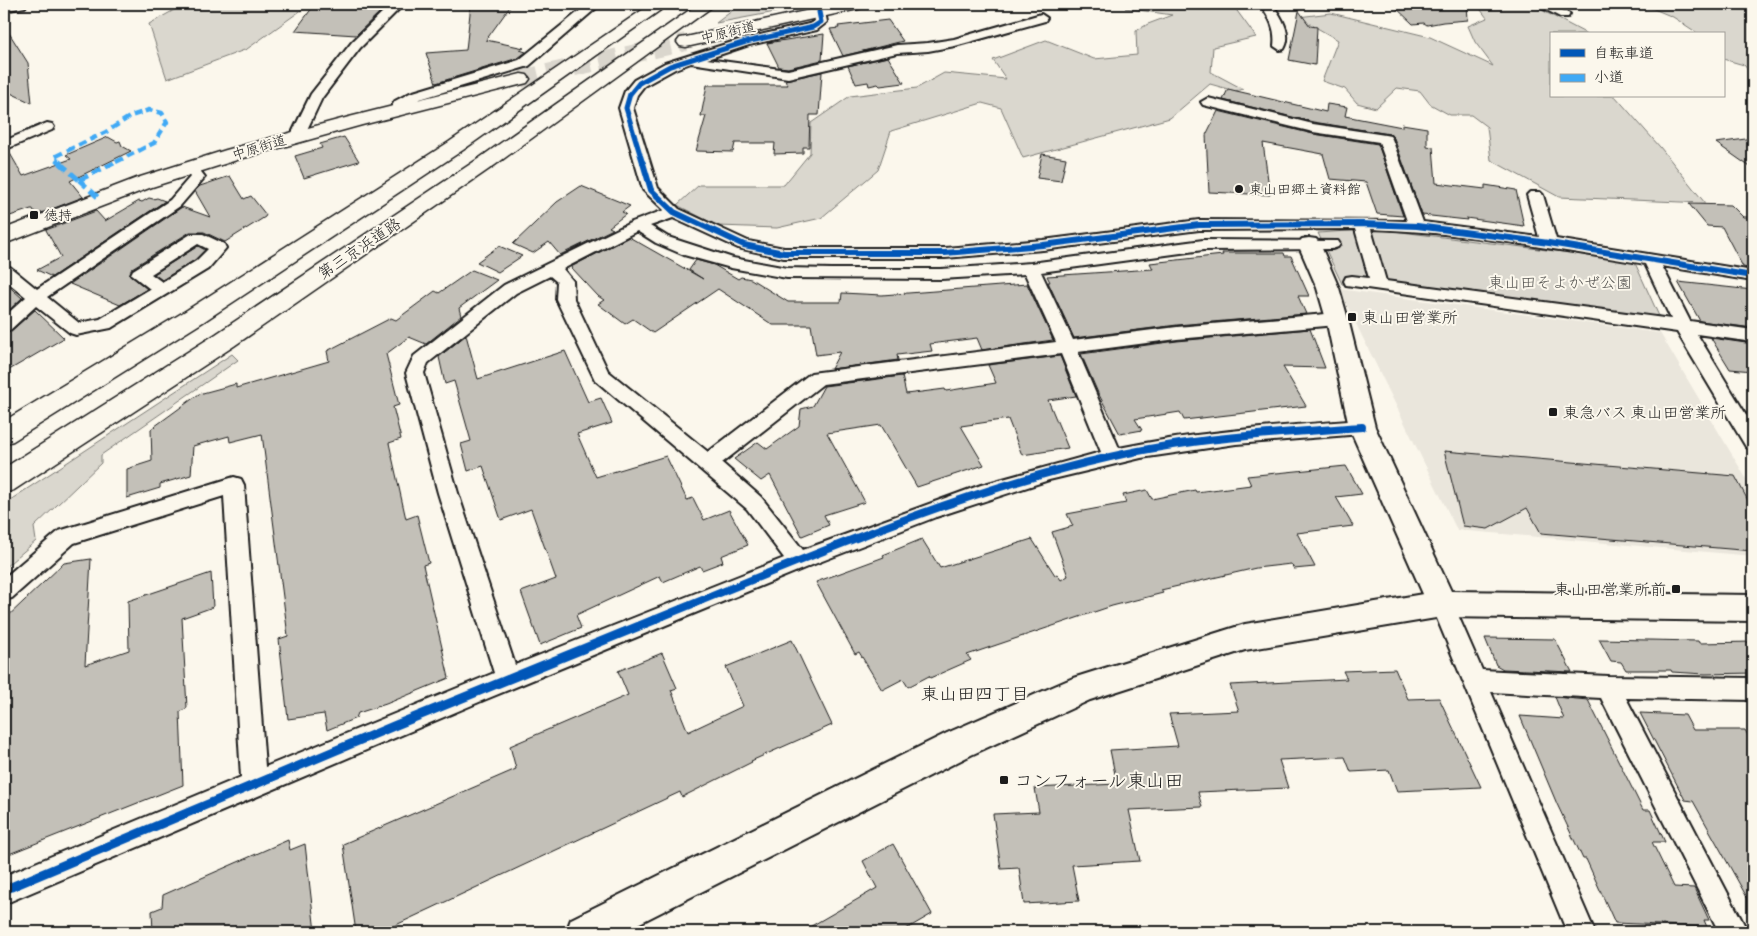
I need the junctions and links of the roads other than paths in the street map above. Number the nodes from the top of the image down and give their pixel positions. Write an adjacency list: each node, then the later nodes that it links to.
1 (21, 4): 9 (street)
2 (398, 4): 20 (street)
3 (595, 4): 18 (street)
4 (661, 4): 49 (main road, 第三京浜道路)
5 (708, 4): 53 (main road, 第三京浜道路)
6 (858, 4): 10 (main road, 中原街道)
7 (1266, 4): 14 (street)
8 (1541, 4): 11 (street)
9 (4, 8)
10 (819, 12): 13 (main road, 中原街道); 15 (street)
11 (1564, 14)
12 (1041, 18): 15 (street)
13 (686, 42)
14 (1280, 46)
15 (690, 59): 24 (street)
16 (521, 79): 18 (main road, 中原街道)
17 (1208, 102): 27 (street)
18 (396, 111): 20 (main road, 中原街道)
19 (47, 127): 21 (street)
20 (298, 135): 22 (main road, 中原街道)
21 (4, 146)
22 (190, 167): 28 (main road, 中原街道); 40 (street)
23 (1535, 195): 29 (street)
24 (674, 212): 25 (street); 26 (street)
25 (1362, 224): 27 (street); 38 (street)
26 (638, 226): 33 (street); 34 (street)
27 (1416, 226): 29 (street)
28 (4, 237)
29 (1549, 243): 32 (street)
30 (1309, 244): 31 (street); 34 (street); 41 (street)
31 (1332, 244)
32 (1651, 260): 36 (street); 43 (street)
33 (551, 267): 52 (street); 58 (street)
34 (1031, 268): 45 (street)
35 (4, 271): 40 (street)
36 (1753, 276)
37 (1352, 281): 38 (street)
38 (1379, 285): 43 (street)
39 (162, 289): 40 (street)
40 (36, 297): 42 (street)
41 (1337, 319): 45 (street); 48 (street)
42 (4, 326)
43 (1684, 328): 44 (street); 46 (street)
44 (1753, 336)
45 (1067, 347): 51 (street); 52 (street)
46 (1734, 410): 47 (street); 50 (street)
47 (1753, 412)
48 (1362, 428): 51 (street); 56 (street)
49 (4, 434)
50 (1753, 442)
51 (1113, 456): 54 (street)
52 (708, 463): 54 (street)
53 (4, 482)
54 (799, 561): 58 (street)
55 (4, 591): 62 (street)
56 (1442, 604): 57 (street); 59 (street); 64 (street)
57 (1753, 608)
58 (507, 678): 62 (street)
59 (1473, 680): 60 (street); 65 (street)
60 (1608, 687): 61 (street); 66 (street)
61 (1751, 693)
62 (254, 785): 63 (street)
63 (4, 890)
64 (584, 932)
65 (1580, 932)
66 (1734, 932)

